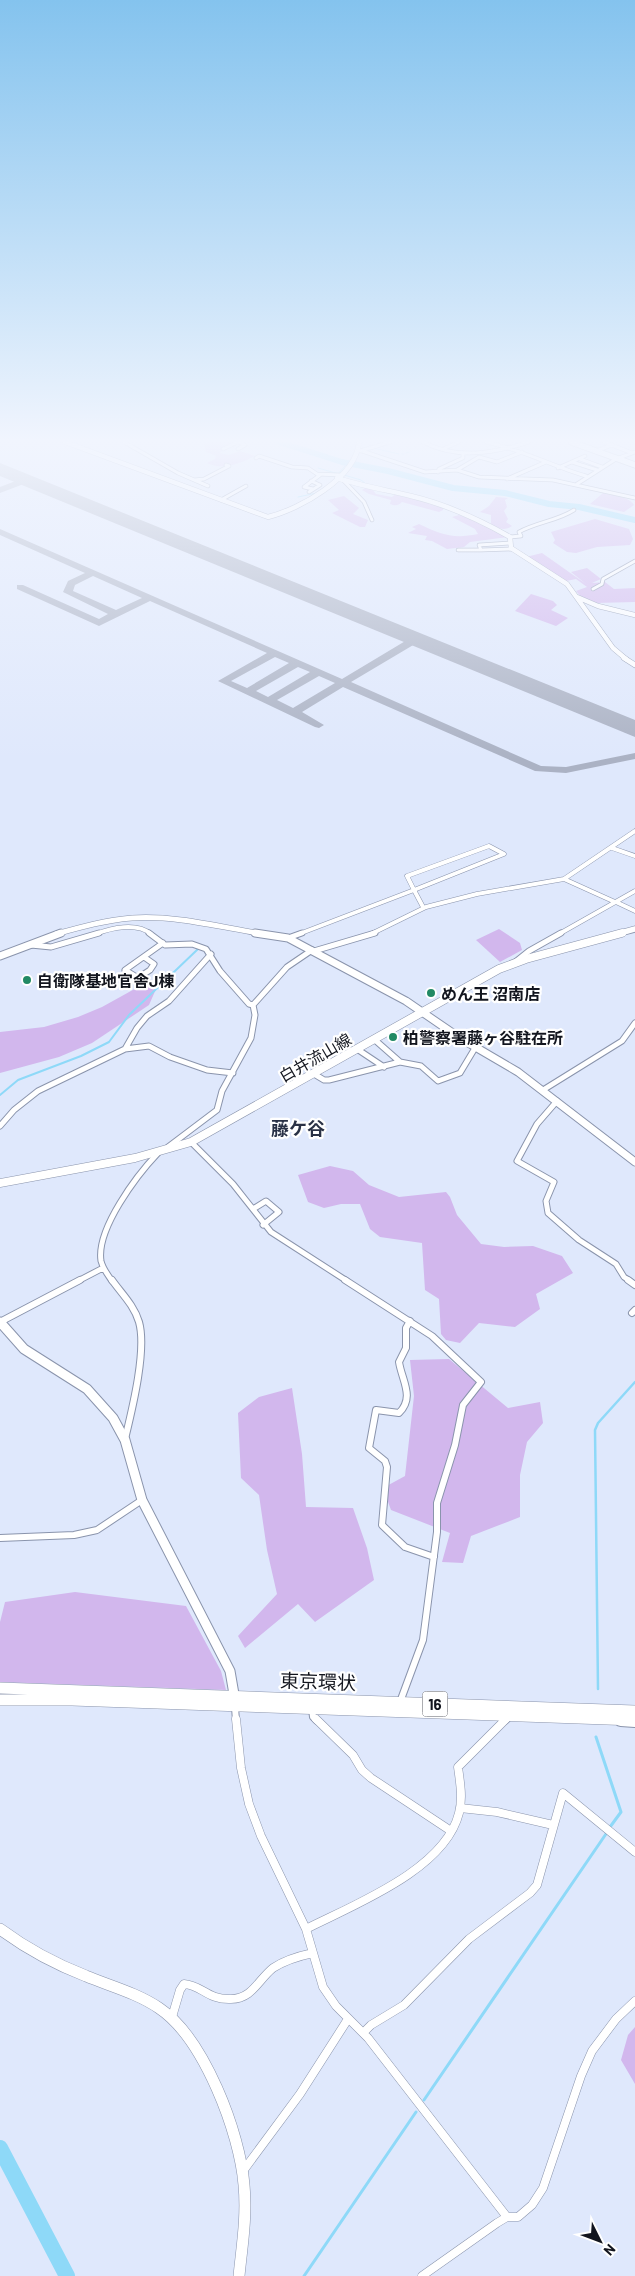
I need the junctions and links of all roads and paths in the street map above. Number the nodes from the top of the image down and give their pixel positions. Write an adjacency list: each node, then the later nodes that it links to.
1 (513, 549): 3 (street); 6 (street)
2 (458, 550): 3 (street)
3 (481, 550)
4 (635, 561): 5 (street)
5 (593, 589)
6 (577, 597): 7 (street); 8 (street)
7 (635, 615)
8 (635, 665)
9 (635, 831): 10 (street)
10 (612, 848): 11 (street); 12 (street)
11 (635, 856)
12 (564, 878): 15 (street); 16 (street)
13 (414, 890): 13 (street); 16 (street); 19 (street)
14 (635, 891): 15 (street)
15 (615, 902): 17 (street); 26 (street)
16 (423, 907): 22 (street)
17 (635, 911)
18 (635, 929): 26 (main road, 白井流山線)
19 (288, 938): 21 (street); 22 (street)
20 (163, 943): 21 (street); 23 (street); 25 (street)
21 (31, 946): 24 (street)
22 (313, 951): 27 (street); 28 (street)
23 (210, 954): 27 (street); 32 (street)
24 (0, 956)
25 (144, 957): 25 (street)
26 (513, 963): 28 (main road, 白井流山線)
27 (253, 1005): 36 (street)
28 (422, 1013): 30 (main road, 白井流山線); 31 (street)
29 (635, 1023): 38 (street)
30 (374, 1040): 33 (main road, 白井流山線); 34 (street)
31 (475, 1048): 34 (street); 38 (street)
32 (124, 1049): 36 (street); 40 (street)
33 (357, 1049): 35 (street); 37 (main road, 白井流山線)
34 (400, 1062): 35 (street)
35 (384, 1067): 37 (street)
36 (233, 1073): 42 (street)
37 (314, 1074): 41 (main road, 白井流山線)
38 (543, 1090): 39 (street)
39 (557, 1101): 43 (street); 48 (street)
40 (0, 1126)
41 (191, 1142): 42 (main road, 白井流山線); 45 (street)
42 (161, 1151): 44 (main road, 白井流山線); 47 (street)
43 (635, 1162)
44 (0, 1183)
45 (253, 1209): 46 (street); 46 (street)
46 (263, 1226): 49 (street)
47 (103, 1268): 50 (street); 51 (street)
48 (634, 1282)
49 (410, 1321): 54 (street); 54 (street)
50 (0, 1322): 51 (street)
51 (125, 1440): 52 (street)
52 (142, 1500): 53 (street); 57 (street)
53 (0, 1538)
54 (434, 1557): 58 (street)
55 (0, 1688): 57 (highway, 東京環状 / 16)
56 (0, 1700): 57 (main road, 東京環状 / 16)
57 (235, 1701): 58 (main road, 東京環状 / 16); 59 (main road, 東京環状 / 16); 67 (street)
58 (399, 1707): 59 (highway, 東京環状 / 16); 60 (main road, 東京環状 / 16); 61 (highway, 東京環状 / 16)
59 (312, 1709): 65 (street)
60 (635, 1710)
61 (511, 1715): 62 (highway, 東京環状 / 16); 63 (street)
62 (635, 1720)
63 (460, 1808): 64 (street); 65 (street)
64 (553, 1825): 66 (street); 73 (street)
65 (451, 1831): 67 (street)
66 (635, 1852)
67 (306, 1929): 69 (street)
68 (0, 1930): 71 (street)
69 (313, 1953): 71 (street); 72 (street)
70 (635, 2001): 75 (street)
71 (172, 2017): 74 (street)
72 (348, 2019): 73 (street); 74 (street)
73 (364, 2033): 75 (street)
74 (242, 2171): 76 (street)
75 (507, 2217): 77 (street)
76 (239, 2276)
77 (422, 2276)

